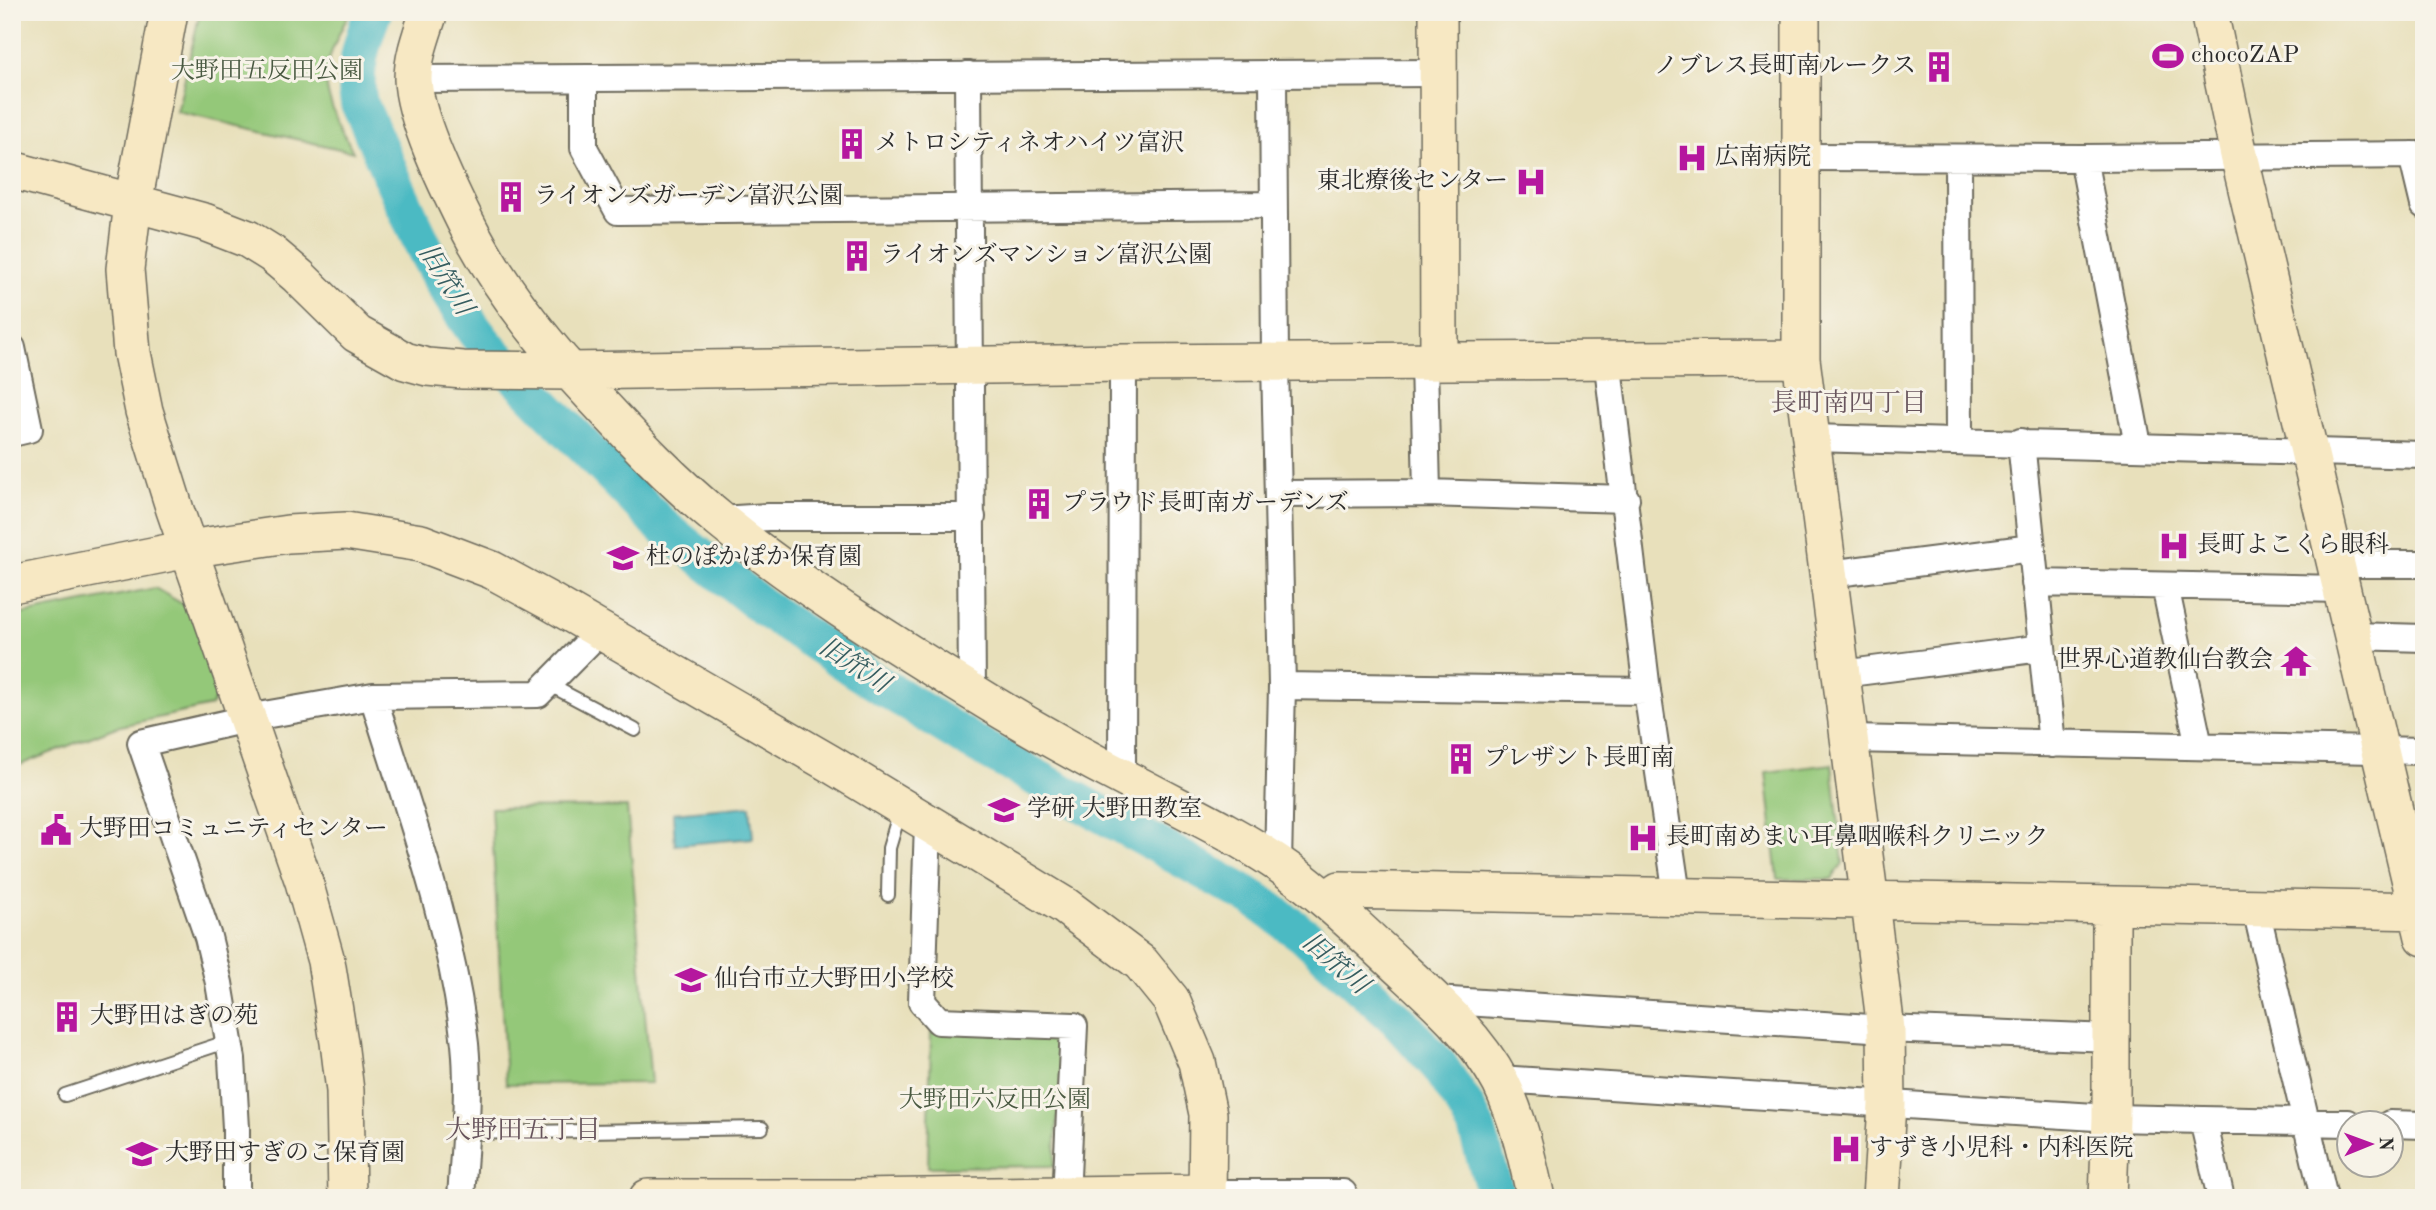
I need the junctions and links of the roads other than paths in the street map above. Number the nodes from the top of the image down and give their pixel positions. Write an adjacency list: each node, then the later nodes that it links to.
1 (169, 12): 17 (street)
2 (429, 12): 9 (street)
3 (1438, 12): 6 (street)
4 (1801, 12): 13 (street)
5 (2209, 12): 11 (street)
6 (1438, 73): 8 (street); 24 (street)
7 (968, 75): 8 (street); 10 (street); 20 (street)
8 (1273, 75): 18 (street)
9 (413, 79): 10 (street); 28 (street)
10 (584, 79): 20 (street)
11 (2239, 155): 12 (street); 15 (street); 34 (street)
12 (2418, 155): 19 (street)
13 (1802, 157): 14 (street); 23 (street)
14 (1958, 158): 15 (street); 31 (street)
15 (2084, 158): 33 (street)
16 (12, 170): 17 (street)
17 (133, 203): 28 (street); 42 (street)
18 (1273, 205): 20 (street); 25 (street)
19 (2424, 205)
20 (970, 209): 27 (street)
21 (12, 348): 29 (street)
22 (1607, 358): 23 (street); 24 (street); 38 (street)
23 (1801, 359): 30 (street)
24 (1431, 361): 25 (street); 36 (street)
25 (1275, 362): 26 (street); 37 (street)
26 (1123, 363): 27 (street); 66 (street)
27 (971, 365): 28 (street); 39 (street)
28 (569, 371): 40 (street)
29 (12, 433)
30 (1812, 438): 31 (street); 44 (street)
31 (1959, 441): 32 (street)
32 (2021, 442): 33 (street); 41 (street)
33 (2138, 445): 34 (street)
34 (2310, 452): 35 (street); 45 (street)
35 (2424, 454)
36 (1427, 493): 37 (street); 38 (street)
37 (1279, 494): 55 (street)
38 (1626, 499): 56 (street)
39 (972, 517): 40 (street); 57 (street)
40 (720, 520): 57 (street)
41 (2032, 548): 44 (street); 46 (street)
42 (188, 549): 47 (street); 49 (street); 59 (street)
43 (2424, 564): 45 (street)
44 (1829, 573): 53 (street)
45 (2339, 577): 48 (street); 50 (street)
46 (2035, 583): 48 (street); 52 (street)
47 (12, 584)
48 (2165, 586): 63 (street)
49 (600, 631): 54 (street); 67 (street)
50 (2353, 636): 51 (street); 64 (street)
51 (2424, 638)
52 (2042, 648): 53 (street); 62 (street)
53 (1842, 674): 61 (street)
54 (548, 684): 58 (street); 60 (lane)
55 (1282, 686): 56 (street); 68 (street)
56 (1647, 691): 70 (street)
57 (972, 693): 66 (street)
58 (373, 696): 59 (street); 90 (street)
59 (247, 718): 79 (street); 97 (street)
60 (635, 730)
61 (1850, 740): 62 (street); 71 (street)
62 (2052, 744): 63 (street)
63 (2199, 746): 64 (street)
64 (2378, 750): 65 (street); 75 (street)
65 (2424, 751)
66 (1122, 778): 68 (street)
67 (915, 815): 69 (lane); 91 (street); 94 (street)
68 (1278, 863): 72 (street)
69 (888, 895)
70 (1677, 895): 71 (street); 72 (street)
71 (1869, 898): 73 (street); 77 (street)
72 (1326, 900): 76 (street)
73 (2111, 905): 74 (street); 78 (street)
74 (2256, 909): 75 (street); 85 (street)
75 (2422, 920)
76 (1435, 1000): 77 (street); 80 (street)
77 (1886, 1029): 78 (street); 82 (street)
78 (2111, 1038): 83 (street)
79 (229, 1041): 81 (lane); 96 (street)
80 (1499, 1079): 82 (street); 95 (street)
81 (65, 1095)
82 (1887, 1105): 83 (street); 102 (street)
83 (2111, 1118): 84 (street); 103 (street)
84 (2203, 1120): 85 (street); 104 (street)
85 (2307, 1122): 86 (street); 105 (street)
86 (2334, 1123)
87 (2404, 1124): 88 (street)
88 (2424, 1125)
89 (762, 1128): 90 (lane)
90 (465, 1133): 98 (street)
91 (1207, 1195): 94 (street); 101 (street)
92 (759, 1197): 93 (street); 100 (street)
93 (961, 1197): 94 (street)
94 (1066, 1197)
95 (1542, 1197)
96 (236, 1198)
97 (347, 1198)
98 (461, 1198)
99 (648, 1198): 100 (street)
100 (656, 1198)
101 (1343, 1198)
102 (1881, 1198)
103 (2108, 1198)
104 (2221, 1198)
105 (2324, 1198)

